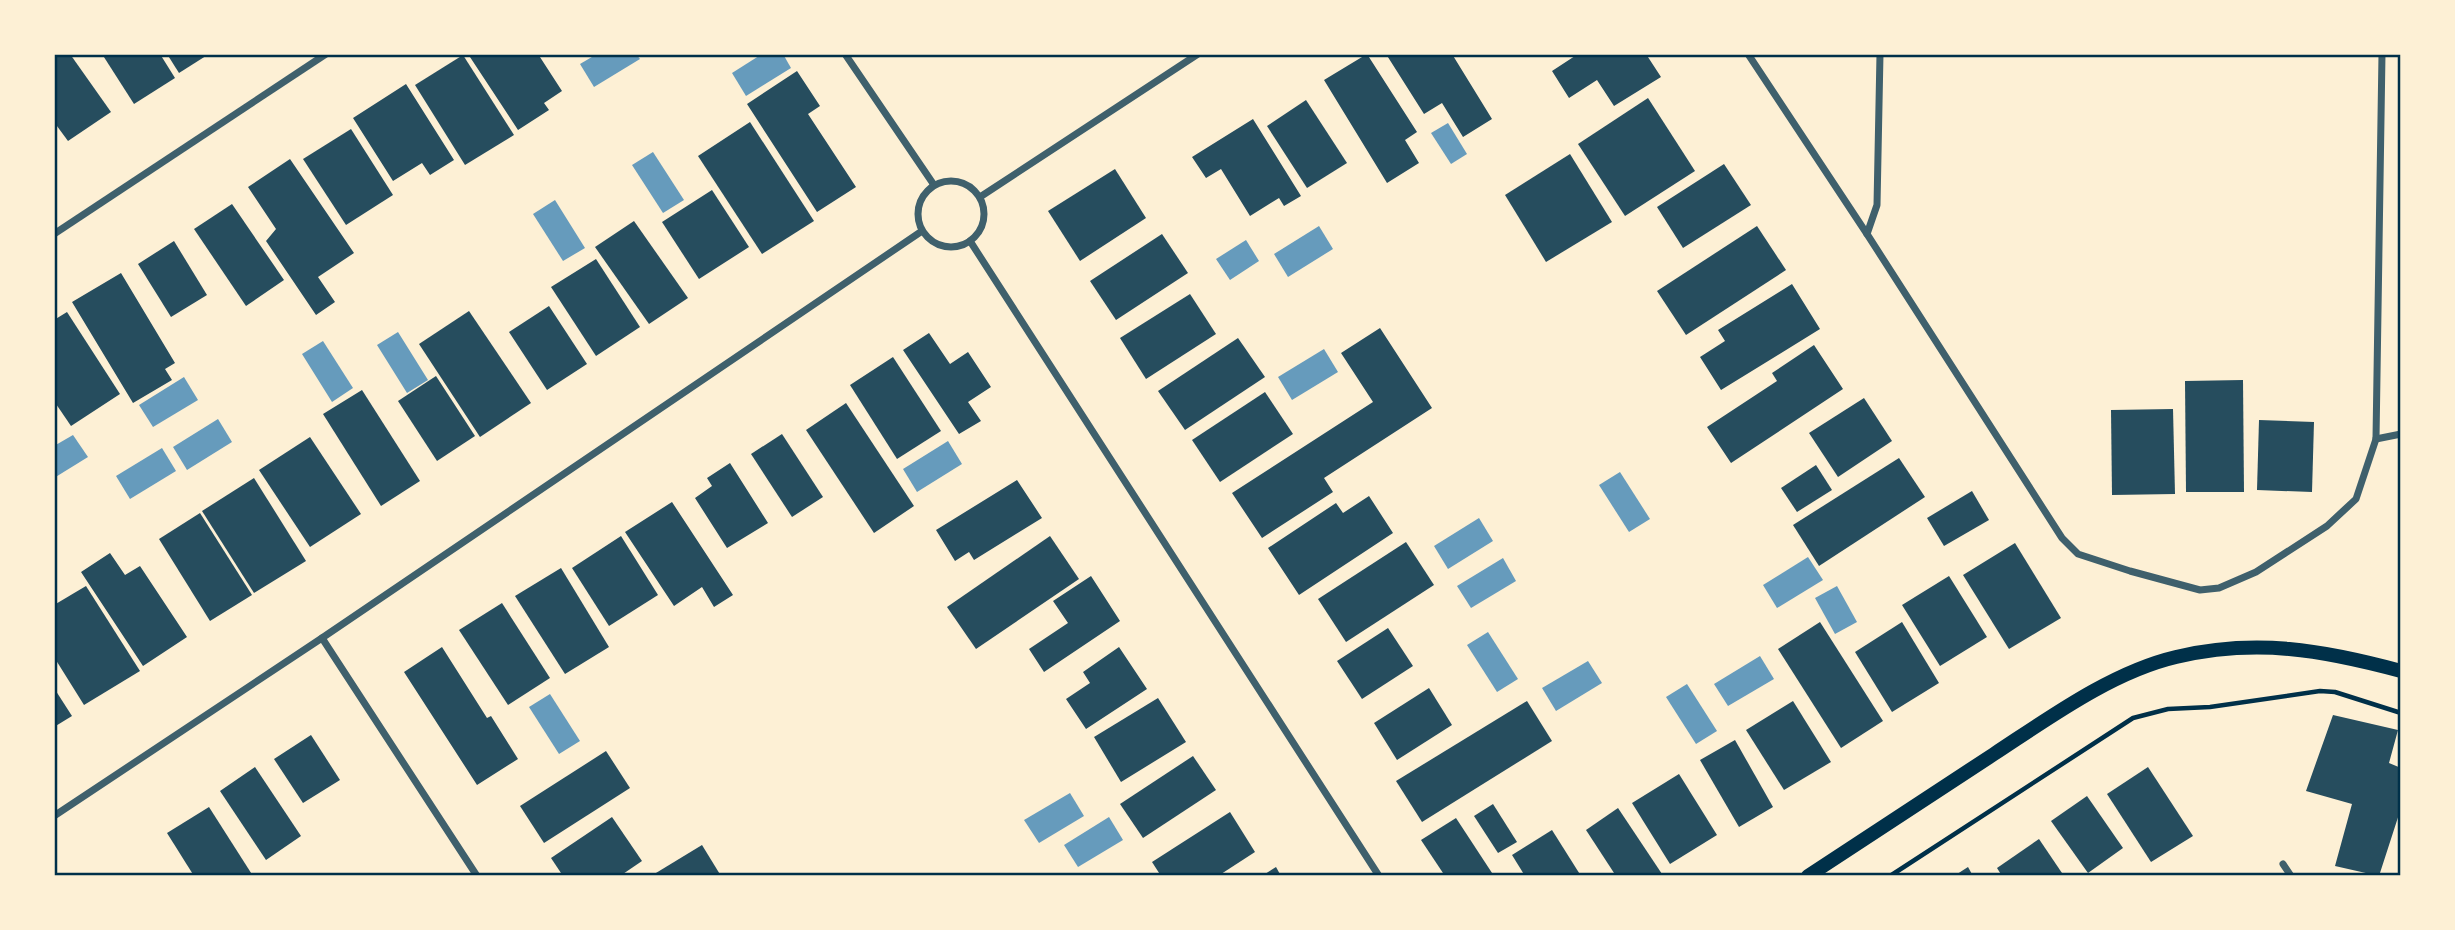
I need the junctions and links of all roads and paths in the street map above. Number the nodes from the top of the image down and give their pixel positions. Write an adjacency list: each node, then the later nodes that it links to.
1 (326, 54): 10 (street)
2 (845, 54): 7 (street)
3 (1198, 54): 8 (street)
4 (1748, 54): 11 (street)
5 (1880, 54): 11 (street)
6 (2382, 54): 14 (street)
7 (934, 185): 8 (street); 9 (street)
8 (980, 197): 12 (street)
9 (922, 231): 12 (street); 15 (street)
10 (54, 233)
11 (1867, 234): 14 (street)
12 (970, 241): 21 (street)
13 (2401, 434): 14 (street)
14 (2376, 439)
15 (322, 638): 18 (street); 20 (street)
16 (2401, 671): 22 (main road)
17 (2401, 713): 23 (path)
18 (54, 816)
19 (2283, 864): 24 (street)
20 (477, 876)
21 (1379, 876)
22 (1808, 876)
23 (1890, 876)
24 (2291, 876)

